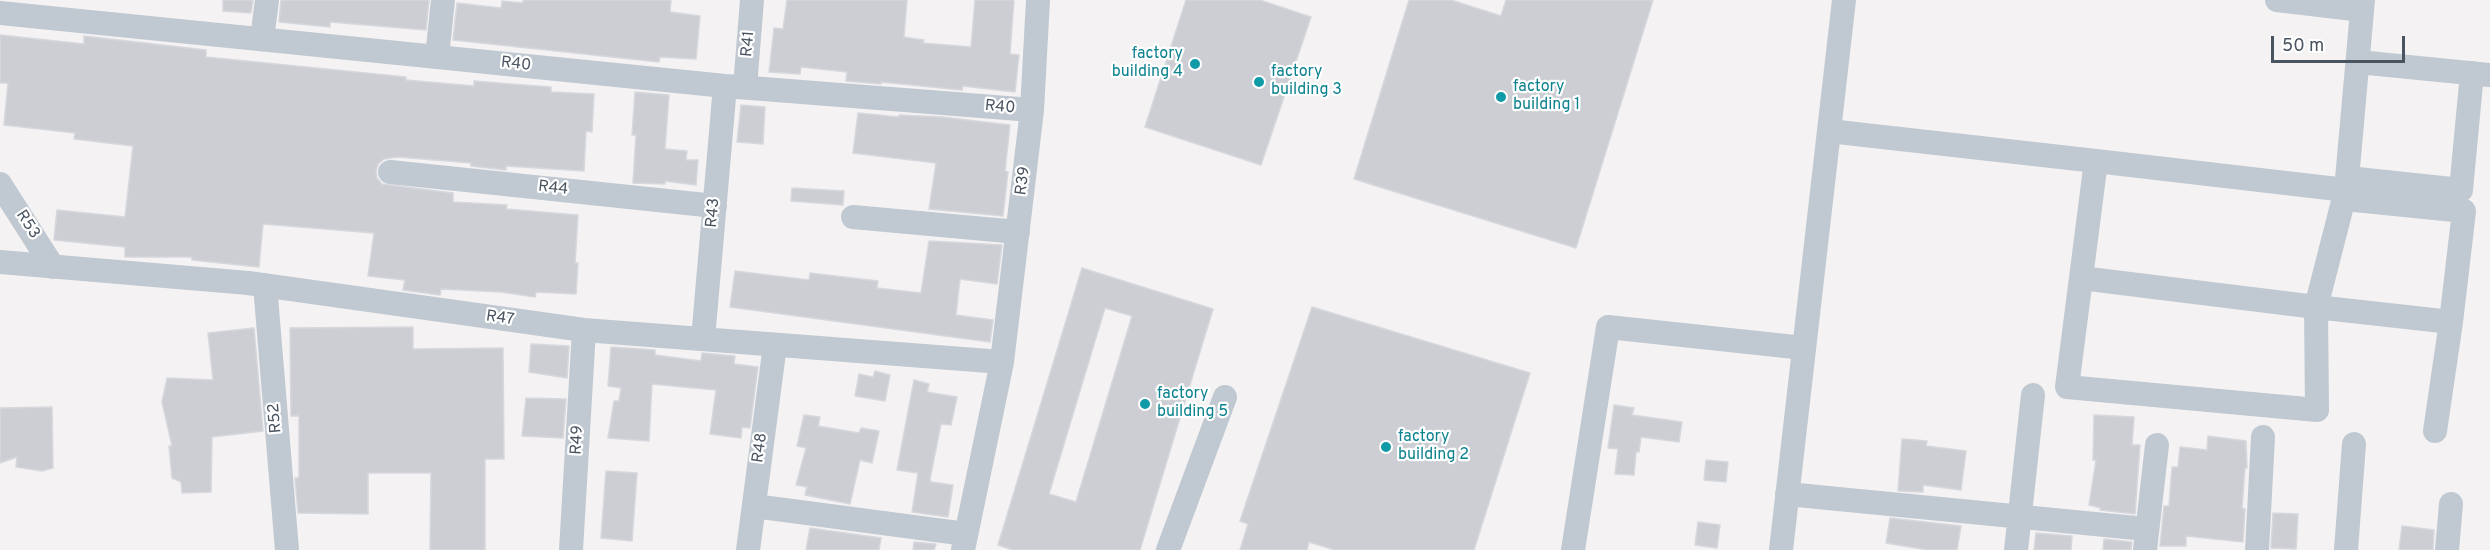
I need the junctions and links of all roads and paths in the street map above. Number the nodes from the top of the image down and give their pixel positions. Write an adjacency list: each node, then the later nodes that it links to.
1 (267, 0): 10 (street)
2 (443, 0): 11 (street)
3 (752, 0): 14 (street, R41)
4 (1038, 0): 15 (street, R39)
5 (1844, 0): 16 (street)
6 (2277, 0): 7 (street)
7 (2363, 5): 12 (street)
8 (71, 10): 9 (street, R40); 10 (street, R40)
9 (0, 13)
10 (262, 39): 11 (street, R40)
11 (437, 57): 14 (street, R40)
12 (2358, 62): 13 (street); 20 (street)
13 (2481, 74): 20 (street)
14 (735, 86): 15 (street, R40); 21 (street, R43)
15 (1032, 110): 23 (street, R39)
16 (1829, 131): 17 (street); 33 (street)
17 (2096, 161): 20 (street); 26 (street)
18 (390, 172): 21 (street, R44)
19 (0, 184): 25 (street, R53)
20 (2346, 189): 28 (street); 29 (street)
21 (715, 206): 31 (street, R43)
22 (853, 217): 23 (street)
23 (1018, 232): 34 (street, R39)
24 (0, 262): 25 (street, R47)
25 (53, 267): 27 (street, R47)
26 (2081, 278): 28 (street); 28 (street)
27 (265, 285): 30 (street, R47); 47 (street, R52)
28 (2316, 307): 29 (street)
29 (2451, 322): 37 (street)
30 (584, 330): 31 (street, R47); 48 (street, R49)
31 (703, 339): 32 (street, R47)
32 (775, 345): 34 (street, R47); 43 (street, R48)
33 (1804, 348): 41 (street); 51 (street)
34 (1002, 362): 46 (street, R39)
35 (2033, 395): 44 (street)
36 (1225, 397): 50 (street)
37 (2435, 431)
38 (2263, 437): 54 (street)
39 (2354, 444): 55 (street)
40 (2157, 445): 45 (street)
41 (1787, 494): 44 (street); 52 (street)
42 (2451, 504): 56 (street)
43 (754, 506): 46 (street); 49 (street, R48)
44 (2020, 517): 45 (street); 53 (street)
45 (2146, 540)
46 (964, 542)
47 (287, 550)
48 (571, 550)
49 (748, 550)
50 (1168, 550)
51 (1573, 550)
52 (1781, 550)
53 (2016, 550)
54 (2257, 550)
55 (2346, 550)
56 (2448, 550)

